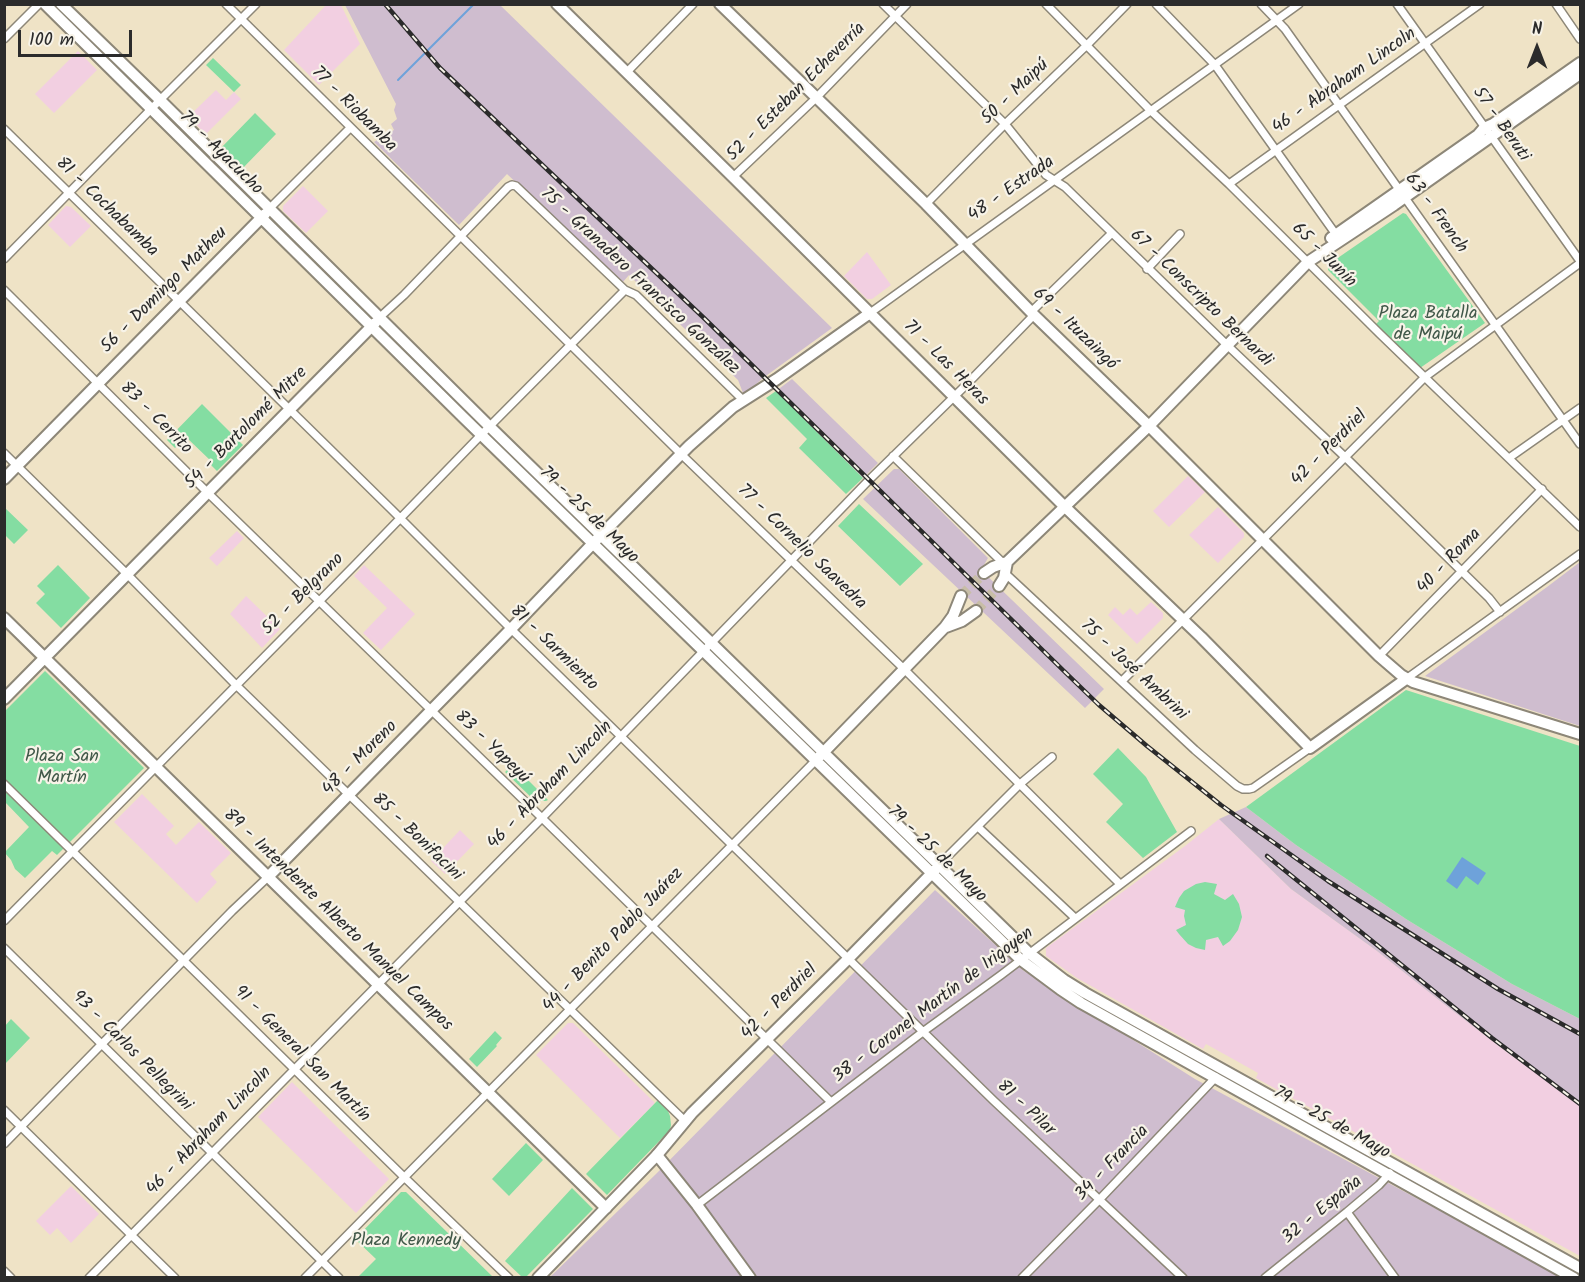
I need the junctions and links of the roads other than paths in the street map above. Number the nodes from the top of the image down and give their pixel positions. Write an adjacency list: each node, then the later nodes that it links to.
1 (39, 4): 22 (street)
2 (45, 4): 33 (street, 79 - Ayacucho)
3 (61, 4): 31 (street, 79 - Ayacucho)
4 (226, 4): 20 (street, 77 - Riobamba)
5 (256, 4): 20 (street)
6 (557, 4): 28 (street, 71 - Las Heras)
7 (693, 4): 28 (street)
8 (720, 4): 30 (street, 69 - Ituzaingó)
9 (883, 4): 19 (street, 67 - Conscripto Bernardi)
10 (907, 4): 19 (street, 52 - Esteban Echeverría)
11 (1046, 4): 25 (street, 65 - Junín)
12 (1126, 4): 25 (street, 50 - Maipú)
13 (1156, 4): 27 (street)
14 (1261, 4): 21 (street, 63 - French)
15 (1299, 4): 21 (street, 48 - Estrada)
16 (1397, 4): 24 (street, 57 - Beruti)
17 (1480, 4): 24 (street, 46 - Abraham Lincoln)
18 (1556, 4): 23 (street)
19 (895, 16): 30 (street, 52 - Esteban Echeverría); 35 (street, 67 - Conscripto Bernardi)
20 (241, 19): 31 (street); 36 (street, 77 - Riobamba)
21 (1278, 21): 27 (street, 48 - Estrada); 32 (street, 63 - French)
22 (4, 39)
23 (1581, 39)
24 (1425, 44): 32 (street, 46 - Abraham Lincoln); 38 (street, 57 - Beruti)
25 (1087, 45): 34 (street, 65 - Junín); 35 (street, 50 - Maipú)
26 (1581, 63): 38 (street)
27 (1215, 65): 34 (street, 48 - Estrada); 39 (street)
28 (627, 72): 40 (street, 71 - Las Heras)
29 (1581, 74): 38 (street)
30 (816, 98): 40 (street, 52 - Esteban Echeverría); 46 (street, 69 - Ituzaingó)
31 (160, 100): 33 (street); 47 (street, 79 - Ayacucho)
32 (1339, 106): 39 (street, 46 - Abraham Lincoln); 45 (street, 63 - French)
33 (151, 109): 44 (street); 48 (street, 79 - Ayacucho)
34 (1151, 111): 41 (street, 48 - Estrada); 42 (street, 65 - Junín)
35 (1005, 124): 41 (street, 67 - Conscripto Bernardi); 46 (street, 50 - Maipú)
36 (350, 128): 47 (street, 56 - Domingo Matheu); 51 (street, 77 - Riobamba)
37 (4, 129): 44 (street, 81 - Cochabamba)
38 (1487, 132): 45 (street); 56 (street, 57 - Beruti)
39 (1276, 150): 42 (street, 46 - Abraham Lincoln); 52 (street)
40 (733, 177): 61 (street, 71 - Las Heras)
41 (1055, 181): 49 (street, 67 - Conscripto Bernardi); 53 (street, 48 - Estrada)
42 (1229, 184): 55 (street, 65 - Junín)
43 (516, 186): 51 (street, 54 - Bartolomé Mitre); 59 (street, 75 - Granadero Francisco González)
44 (69, 192): 54 (street); 60 (street, 81 - Cochabamba)
45 (1401, 194): 52 (street); 64 (street, 63 - French)
46 (926, 204): 53 (street, 69 - Ituzaingó)
47 (269, 209): 48 (street, 56 - Domingo Matheu); 63 (street, 79 - Ayacucho)
48 (261, 218): 60 (street, 56 - Domingo Matheu); 65 (street, 79 - Ayacucho)
49 (1111, 234): 57 (street, 67 - Conscripto Bernardi); 62 (street, 46 - Abraham Lincoln)
50 (1180, 234): 57 (street)
51 (460, 235): 63 (street, 54 - Bartolomé Mitre); 66 (street, 77 - Cornelio Saavedra)
52 (1338, 237): 55 (street)
53 (965, 245): 61 (street, 48 - Estrada); 62 (street, 69 - Ituzaingó)
54 (4, 259)
55 (1308, 262): 67 (street); 68 (street, 65 - Junín)
56 (1581, 262): 64 (street, 42 - Perdriel)
57 (1147, 269): 67 (street, 67 - Conscripto Bernardi)
58 (4, 290): 69 (street, 83 - Cerrito)
59 (625, 290): 66 (street, 52 - Belgrano); 71 (street, 75 - Granadero Francisco González)
60 (180, 301): 69 (street, 56 - Domingo Matheu); 73 (street, 81 - Cochabamba)
61 (870, 313): 70 (street, 71 - Las Heras); 71 (street, 48 - Estrada)
62 (1033, 313): 70 (street, 46 - Abraham Lincoln); 75 (street, 69 - Ituzaingó)
63 (380, 318): 65 (street, 54 - Bartolomé Mitre); 76 (street, 79 - 25 de Mayo)
64 (1496, 324): 68 (street, 42 - Perdriel); 74 (street, 63 - French)
65 (371, 327): 73 (street, 54 - Bartolomé Mitre); 76 (street, 79 - 25 de Mayo)
66 (572, 345): 76 (street, 52 - Belgrano); 79 (street, 77 - Cornelio Saavedra)
67 (1227, 346): 75 (street); 81 (street, 67 - Conscripto Bernardi)
68 (1425, 377): 81 (street, 42 - Perdriel); 82 (street, 65 - Junín)
69 (98, 382): 83 (street, 56 - Domingo Matheu); 86 (street, 83 - Cerrito)
70 (954, 396): 80 (street, 46 - Abraham Lincoln); 87 (street, 71 - Las Heras)
71 (743, 400): 79 (street, 48 - Moreno)
72 (1581, 408): 74 (street)
73 (290, 409): 86 (street, 54 - Bartolomé Mitre); 88 (street, 81 - Sarmiento)
74 (1563, 420): 77 (street, 63 - French); 82 (street)
75 (1149, 426): 87 (street); 91 (street, 69 - Ituzaingó)
76 (485, 430): 88 (street, 52 - Belgrano); 90 (street, 79 - 25 de Mayo); 92 (street, 79 - 25 de Mayo)
77 (1581, 444)
78 (4, 453): 83 (street, 85 - Bonifacini)
79 (681, 454): 90 (street, 48 - Moreno); 94 (street, 77 - Cornelio Saavedra)
80 (893, 456): 94 (street, 46 - Abraham Lincoln); 95 (street, 75 - José Ambrini)
81 (1345, 458): 91 (street, 42 - Perdriel); 96 (street, 67 - Conscripto Bernardi)
82 (1509, 458): 85 (street, 65 - Junín)
83 (18, 466): 84 (street, 56 - Domingo Matheu); 98 (street, 85 - Bonifacini)
84 (4, 479)
85 (1542, 489): 89 (street, 65 - Junín); 96 (street, 40 - Roma)
86 (207, 493): 98 (street, 54 - Bartolomé Mitre); 101 (street, 83 - Yapeyú)
87 (1064, 506): 95 (street); 105 (street, 71 - Las Heras)
88 (400, 518): 101 (street, 52 - Belgrano); 107 (street, 81 - Sarmiento)
89 (1581, 527)
90 (601, 535): 92 (street, 48 - Moreno); 108 (street, 79 - 25 de Mayo)
91 (1264, 540): 105 (street, 42 - Perdriel); 110 (street, 69 - Ituzaingó)
92 (592, 543): 107 (street, 48 - Moreno); 109 (street, 79 - 25 de Mayo)
93 (1581, 554): 103 (street)
94 (792, 560): 108 (street, 46 - Abraham Lincoln); 112 (street, 77 - Cornelio Saavedra)
95 (1005, 566): 97 (street); 99 (street); 114 (street, 75 - José Ambrini)
96 (1461, 572): 103 (street, 67 - Conscripto Bernardi); 110 (street, 40 - Roma)
97 (984, 573)
98 (127, 574): 111 (street, 54 - Bartolomé Mitre); 115 (street, 85 - Bonifacini)
99 (999, 586)
100 (961, 596): 106 (street, 44 - Benito Pablo Juárez)
101 (319, 601): 115 (street, 52 - Belgrano); 117 (street, 83 - Yapeyú)
102 (976, 611): 106 (street, 44 - Benito Pablo Juárez)
103 (1500, 612): 113 (street)
104 (4, 618): 111 (street, 89 - Intendente Alberto Manuel Campos)
105 (1183, 620): 114 (street, 42 - Perdriel); 120 (street, 71 - Las Heras)
106 (945, 627): 112 (street, 44 - Benito Pablo Juárez)
107 (511, 629): 117 (street, 48 - Moreno); 119 (street, 81 - Sarmiento)
108 (712, 643): 109 (street, 46 - Abraham Lincoln); 121 (street, 79 - 25 de Mayo)
109 (704, 652): 119 (street, 46 - Abraham Lincoln); 123 (street, 79 - 25 de Mayo)
110 (1379, 656): 113 (street, 69 - Ituzaingó)
111 (45, 657): 116 (street, 54 - Bartolomé Mitre); 124 (street, 89 - Intendente Alberto Manuel Campos)
112 (904, 669): 121 (street, 44 - Benito Pablo Juárez); 126 (street, 77 - Cornelio Saavedra)
113 (1406, 679): 118 (street); 120 (street)
114 (1122, 681): 120 (street, 75 - José Ambrini)
115 (236, 685): 124 (street, 52 - Belgrano); 127 (street, 85 - Bonifacini)
116 (4, 699)
117 (431, 711): 127 (street, 48 - Moreno); 128 (street, 83 - Yapeyú)
118 (1581, 734)
119 (621, 736): 128 (street, 46 - Abraham Lincoln); 131 (street, 81 - Sarmiento)
120 (1310, 748)
121 (824, 752): 123 (street, 44 - Benito Pablo Juárez); 133 (street, 79 - 25 de Mayo)
122 (1052, 757): 126 (street, 42 - Perdriel)
123 (816, 760): 131 (street, 44 - Benito Pablo Juárez); 133 (street, 79 - 25 de Mayo)
124 (156, 767): 132 (street, 52 - Belgrano); 134 (street, 89 - Intendente Alberto Manuel Campos)
125 (4, 784): 132 (street, 91 - General San Martín)
126 (1020, 784): 129 (street, 42 - Perdriel); 135 (street, 77 - Cornelio Saavedra)
127 (350, 794): 134 (street, 48 - Moreno); 136 (street, 85 - Bonifacini)
128 (542, 818): 136 (street, 46 - Abraham Lincoln); 139 (street, 83 - Yapeyú)
129 (978, 827): 133 (street, 42 - Perdriel); 137 (street)
130 (1191, 831): 135 (street, 38 - Coronel Martín de Irigoyen)
131 (732, 844): 139 (street, 44 - Benito Pablo Juárez); 142 (street, 81 - Sarmiento)
132 (73, 852): 138 (street, 52 - Belgrano); 143 (street, 91 - General San Martín)
133 (935, 869): 141 (street, 79 - 25 de Mayo); 142 (street, 42 - Perdriel)
134 (268, 877): 143 (street, 48 - Moreno); 144 (street, 89 - Intendente Alberto Manuel Campos)
135 (1120, 884): 137 (street, 38 - Coronel Martín de Irigoyen)
136 (460, 900): 144 (street, 46 - Abraham Lincoln); 145 (street, 85 - Bonifacini)
137 (1075, 918): 141 (street, 38 - Coronel Martín de Irigoyen)
138 (4, 921)
139 (651, 926): 145 (street, 44 - Benito Pablo Juárez); 147 (street, 83 - Yapeyú)
140 (4, 948): 148 (street, 93 - Carlos Pellegrini)
141 (1025, 957): 146 (street, 38 - Coronel Martín de Irigoyen); 150 (street, 79 - 25 de Mayo); 151 (street, 79 - 25 de Mayo)
142 (848, 958): 146 (street, 81 - Pilar); 147 (street, 42 - Perdriel)
143 (184, 960): 148 (street, 48 - Moreno); 149 (street, 91 - General San Martín)
144 (378, 983): 149 (street, 46 - Abraham Lincoln); 152 (street, 89 - Intendente Alberto Manuel Campos)
145 (570, 1009): 152 (street, 44 - Benito Pablo Juárez); 155 (street, 85 - Bonifacini)
146 (924, 1031): 153 (street, 38 - Coronel Martín de Irigoyen); 163 (street, 81 - Pilar)
147 (767, 1040): 153 (street, 83 - Yapeyú); 155 (street, 42 - Perdriel)
148 (102, 1043): 156 (street, 48 - Moreno); 158 (street, 93 - Carlos Pellegrini)
149 (294, 1068): 158 (street, 46 - Abraham Lincoln); 162 (street, 91 - General San Martín)
150 (1222, 1069): 151 (street, 34 - Francia); 160 (street, 79 - 25 de Mayo)
151 (1215, 1078): 161 (street, 79 - 25 de Mayo); 163 (street, 34 - Francia)
152 (488, 1092): 162 (street, 44 - Benito Pablo Juárez); 165 (street, 89 - Intendente Alberto Manuel Campos)
153 (831, 1102): 164 (street, 38 - Coronel Martín de Irigoyen)
154 (4, 1110): 156 (street)
155 (686, 1122): 159 (street, 42 - Perdriel)
156 (21, 1127): 157 (street, 48 - Moreno); 167 (street)
157 (4, 1144)
158 (212, 1153): 167 (street, 46 - Abraham Lincoln); 168 (street, 93 - Carlos Pellegrini)
159 (657, 1155): 164 (street); 165 (street, 42 - Perdriel)
160 (1398, 1167): 161 (street, 32 - España); 169 (street, 79 - 25 de Mayo)
161 (1388, 1174): 166 (street, 32 - España); 183 (street, 79 - 25 de Mayo)
162 (404, 1177): 168 (street, 44 - Benito Pablo Juárez); 176 (street, 91 - General San Martín)
163 (1099, 1200): 179 (street, 34 - Francia); 180 (street, 81 - Pilar)
164 (697, 1205): 178 (street)
165 (606, 1208): 177 (street, 42 - Perdriel)
166 (1347, 1212): 181 (street, 32 - España); 182 (street)
167 (131, 1234): 172 (street, 46 - Abraham Lincoln); 173 (street)
168 (322, 1261): 174 (street, 44 - Benito Pablo Juárez); 175 (street, 93 - Carlos Pellegrini)
169 (1581, 1268)
170 (4, 1271): 171 (street)
171 (11, 1278)
172 (89, 1278)
173 (175, 1278)
174 (305, 1278)
175 (339, 1278)
176 (509, 1278)
177 (538, 1278)
178 (750, 1278)
179 (1022, 1278)
180 (1183, 1278)
181 (1265, 1278)
182 (1395, 1278)
183 (1574, 1278)

